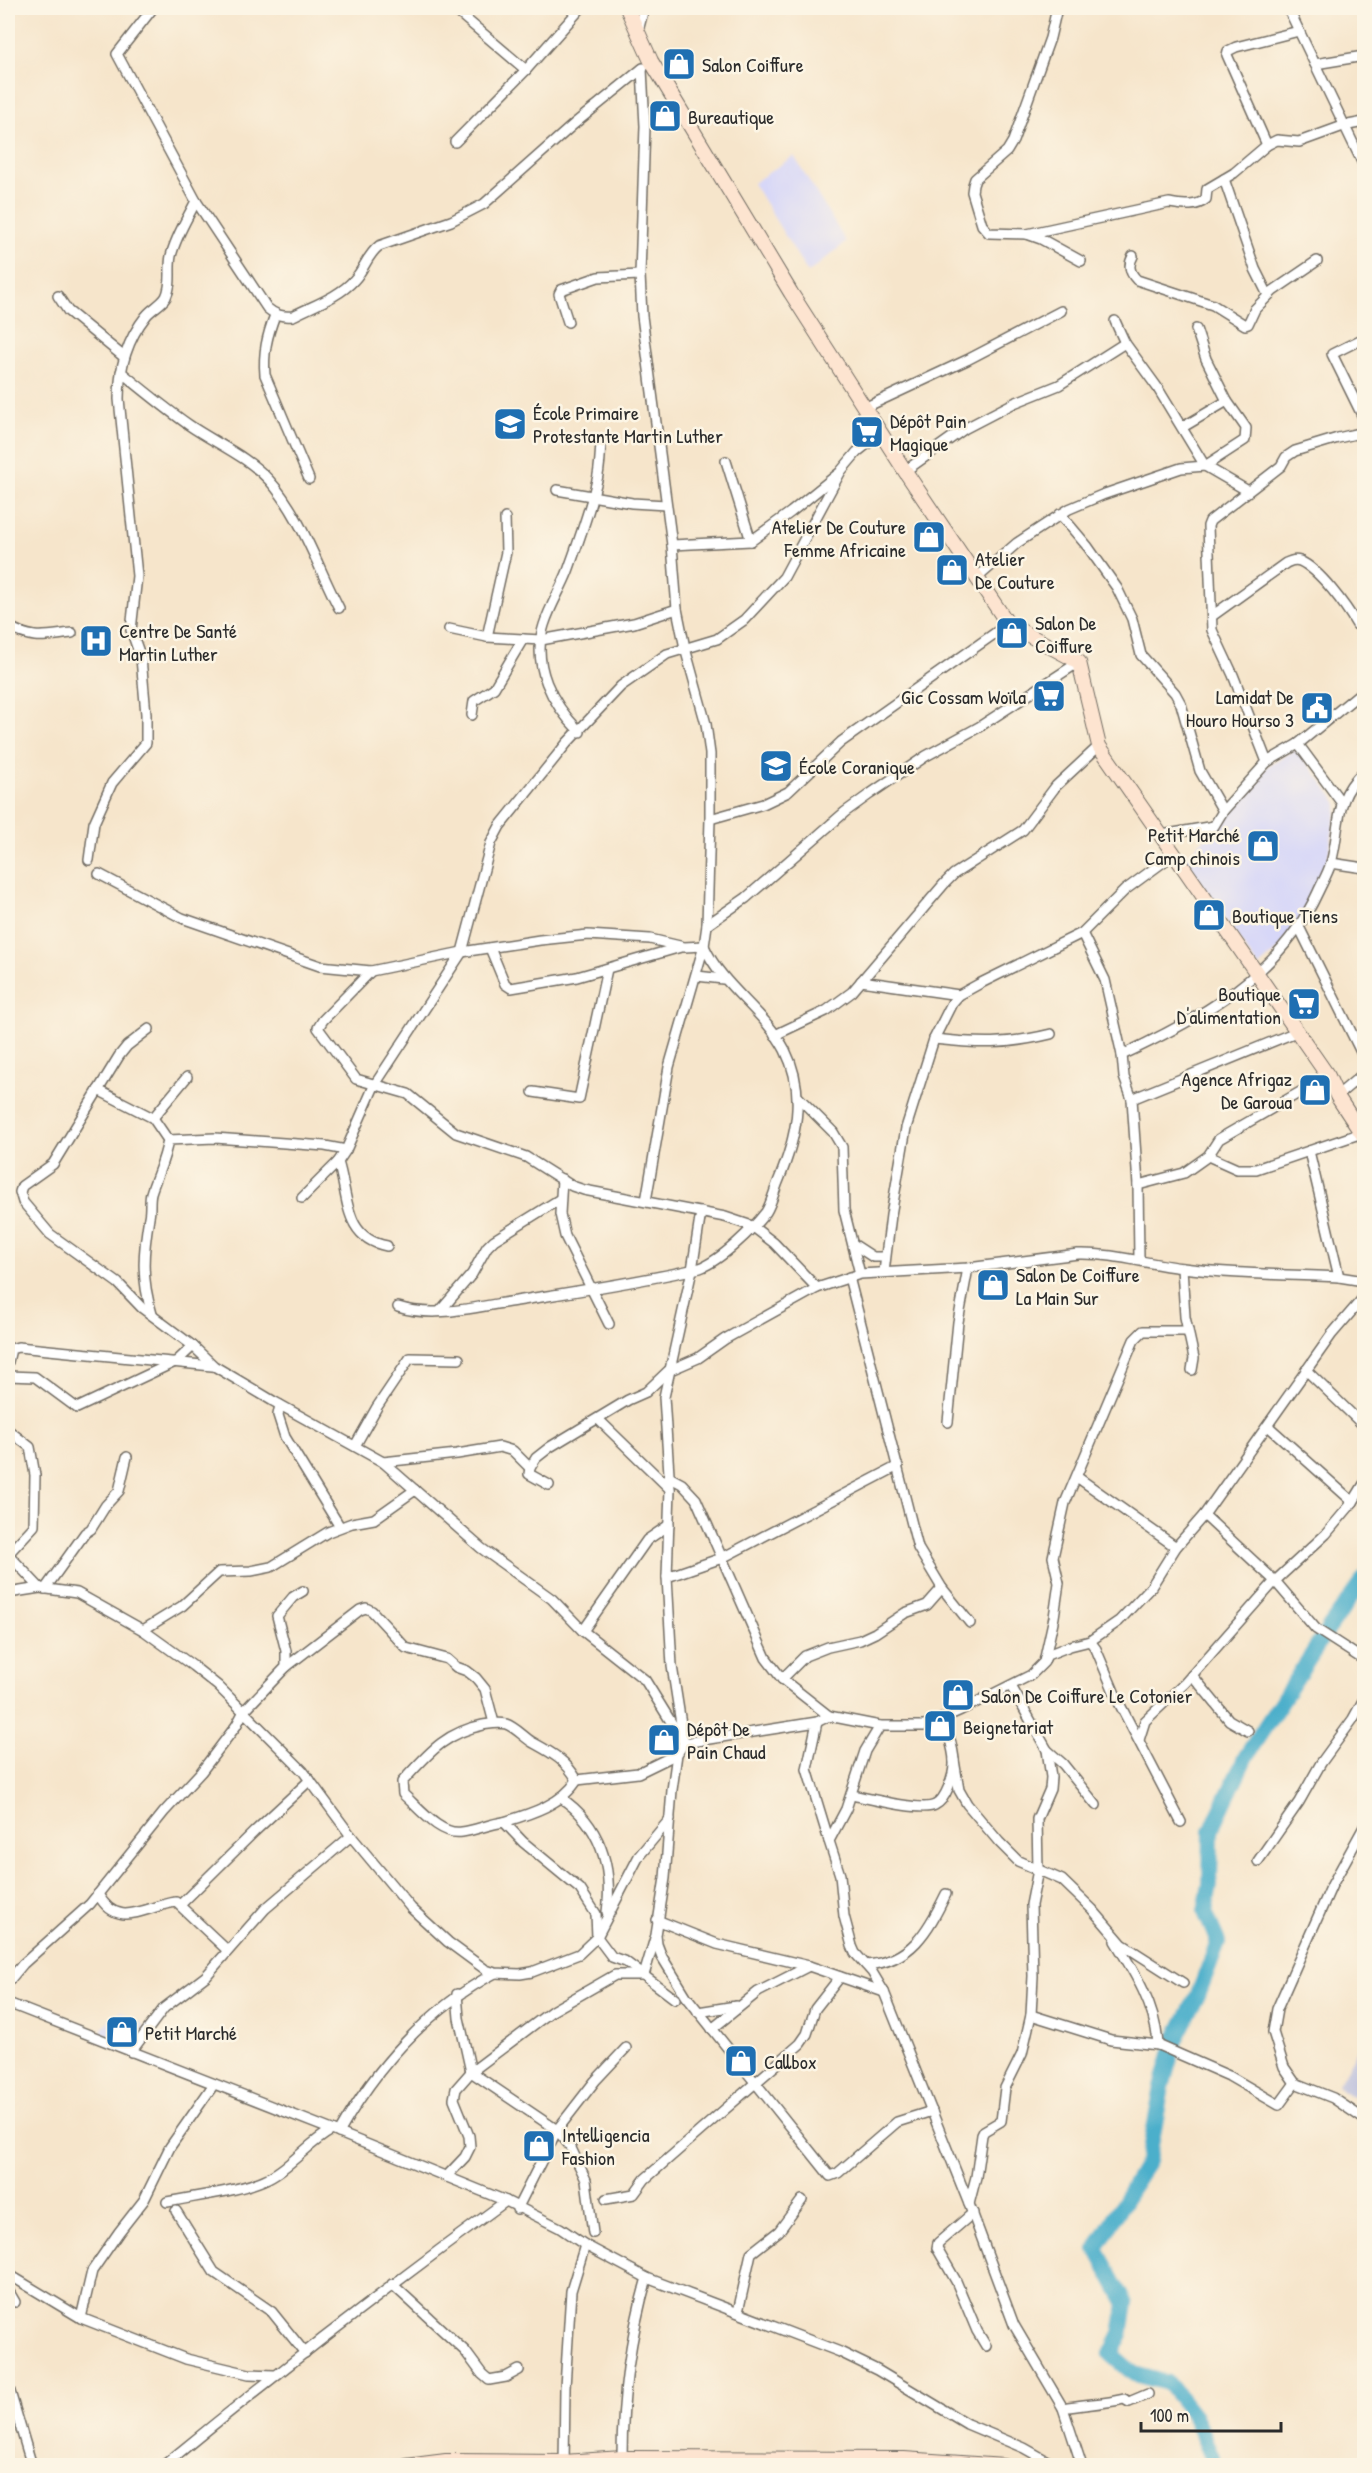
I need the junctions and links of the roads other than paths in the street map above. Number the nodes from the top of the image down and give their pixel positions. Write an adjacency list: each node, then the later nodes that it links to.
1 (153, 8): 20 (street)
2 (453, 8): 13 (street)
3 (581, 8): 13 (street)
4 (627, 8): 9 (main road)
5 (644, 8): 9 (street)
6 (1057, 8): 21 (street)
7 (1288, 8): 8 (street)
8 (1299, 32): 11 (street); 17 (street)
9 (638, 33): 12 (main road)
10 (1365, 56): 11 (street)
11 (1315, 64): 15 (street)
12 (647, 65): 25 (street); 29 (street); 38 (main road)
13 (526, 70): 16 (street)
14 (1365, 122): 15 (street)
15 (1343, 126): 17 (street); 18 (street)
16 (455, 142)
17 (1267, 145): 19 (street)
18 (1365, 166)
19 (1224, 179): 21 (street); 26 (street)
20 (196, 201): 29 (street); 35 (street)
21 (1027, 234): 23 (street)
22 (1133, 256): 26 (street)
23 (1081, 261)
24 (1317, 261): 26 (street)
25 (640, 275): 31 (street); 52 (street)
26 (1268, 295)
27 (58, 296): 35 (street)
28 (1061, 311): 38 (street)
29 (275, 315): 48 (street)
30 (1115, 321): 34 (street)
31 (568, 322)
32 (1196, 329): 37 (street)
33 (1360, 340): 39 (street)
34 (1125, 343): 40 (street); 47 (street)
35 (124, 357): 36 (street)
36 (121, 372): 58 (street); 83 (street)
37 (1227, 401): 40 (street); 45 (street)
38 (864, 408): 42 (main road)
39 (1365, 419)
40 (1183, 427): 45 (street)
41 (1365, 432): 50 (street)
42 (881, 433): 46 (street); 47 (main road)
43 (601, 443): 51 (street)
44 (726, 462): 55 (street)
45 (1205, 466): 50 (street); 53 (street)
46 (841, 471): 55 (street); 69 (street)
47 (905, 471): 57 (main road)
48 (309, 479)
49 (557, 490): 51 (street)
50 (1248, 491): 60 (street)
51 (592, 496): 52 (street); 68 (street)
52 (666, 505): 56 (street)
53 (1060, 514): 57 (street); 79 (street)
54 (505, 518): 66 (street)
55 (751, 541): 56 (street)
56 (672, 545): 59 (street)
57 (977, 578): 61 (main road)
58 (339, 608)
59 (677, 609): 68 (street); 69 (street)
60 (1212, 616): 63 (street); 76 (street)
61 (1008, 624): 70 (main road); 80 (street)
62 (8, 626): 65 (street)
63 (1365, 627)
64 (449, 629): 66 (street)
65 (72, 633)
66 (488, 637): 67 (street)
67 (524, 639): 68 (street); 72 (street)
68 (541, 640): 73 (street)
69 (685, 648): 73 (street); 80 (street)
70 (1079, 662): 75 (main road); 87 (street)
71 (1365, 690): 74 (street)
72 (472, 715)
73 (580, 732): 93 (street)
74 (1298, 744): 76 (street); 78 (street)
75 (1099, 746): 81 (main road); 99 (street)
76 (1267, 762): 79 (street)
77 (1365, 771): 78 (street)
78 (1341, 802): 84 (street)
79 (1223, 811): 81 (street)
80 (710, 819): 87 (street)
81 (1162, 835): 82 (main road)
82 (1174, 854): 89 (street); 96 (main road)
83 (89, 860)
84 (1330, 863): 85 (street); 88 (street)
85 (1365, 868)
86 (99, 874): 95 (street)
87 (707, 925): 90 (street)
88 (1299, 927): 96 (street); 107 (street)
89 (1082, 933): 100 (street); 106 (street)
90 (704, 946): 91 (street); 97 (street); 98 (street)
91 (684, 947): 92 (street); 94 (street)
92 (490, 948): 93 (street); 94 (street)
93 (462, 952): 95 (street); 111 (street)
94 (607, 969): 113 (street)
95 (371, 971): 111 (street)
96 (1257, 975): 102 (main road); 106 (street)
97 (697, 976): 98 (street); 128 (street)
98 (723, 979): 104 (street)
99 (861, 981): 100 (street); 104 (street)
100 (959, 995): 105 (street)
101 (149, 1029): 112 (street)
102 (1296, 1032): 109 (main road); 116 (street)
103 (1051, 1034): 105 (street)
104 (775, 1035): 115 (street)
105 (934, 1039): 133 (street)
106 (1122, 1054): 116 (street)
107 (1365, 1058)
108 (1365, 1073): 114 (street)
109 (1328, 1076): 114 (main road); 122 (street)
110 (187, 1077): 117 (street)
111 (374, 1086): 120 (street); 124 (street)
112 (98, 1090): 117 (street); 148 (street)
113 (533, 1092)
114 (1337, 1096): 118 (main road)
115 (798, 1097): 130 (street); 131 (street)
116 (1132, 1099): 125 (street)
117 (153, 1118): 119 (street)
118 (1363, 1135): 121 (street)
119 (168, 1140): 120 (street); 148 (street)
120 (346, 1150): 123 (street)
121 (1309, 1151): 122 (street); 141 (street)
122 (1208, 1156): 125 (street)
123 (338, 1162): 126 (street); 132 (street)
124 (562, 1179): 127 (street); 128 (street)
125 (1138, 1185): 134 (street)
126 (302, 1198)
127 (560, 1199): 144 (street); 147 (street)
128 (646, 1201): 129 (street)
129 (701, 1212): 130 (street); 137 (street)
130 (752, 1226): 137 (street); 143 (street)
131 (853, 1244): 133 (street); 139 (street)
132 (387, 1246)
133 (885, 1257): 138 (street)
134 (1139, 1259): 135 (street); 136 (street)
135 (968, 1268): 138 (street); 162 (street)
136 (1182, 1268): 141 (street); 150 (street)
137 (692, 1270): 144 (street); 157 (street)
138 (884, 1272): 139 (street)
139 (860, 1274): 140 (street)
140 (849, 1277): 143 (street); 169 (street)
141 (1339, 1277): 142 (street)
142 (1365, 1281)
143 (817, 1288): 157 (street)
144 (592, 1290): 147 (street); 149 (street)
145 (1365, 1297): 158 (street)
146 (398, 1307): 147 (street)
147 (441, 1310)
148 (152, 1314): 151 (street)
149 (609, 1324)
150 (1188, 1330): 156 (street); 172 (street)
151 (193, 1346): 153 (street); 155 (street)
152 (459, 1359): 166 (street)
153 (177, 1361): 154 (street); 155 (street); 159 (street)
154 (8, 1362)
155 (214, 1366): 160 (street)
156 (1192, 1370)
157 (668, 1371): 161 (street); 171 (street)
158 (1306, 1371): 163 (street); 164 (street)
159 (8, 1376)
160 (280, 1405): 166 (street); 180 (street)
161 (598, 1419): 170 (street); 175 (street)
162 (948, 1422)
163 (1268, 1426): 177 (street); 178 (street)
164 (1365, 1426)
165 (8, 1430): 185 (street)
166 (355, 1446): 168 (street)
167 (126, 1457): 185 (street)
168 (383, 1461): 170 (street); 176 (street)
169 (898, 1466): 182 (street); 186 (street)
170 (530, 1468): 174 (street)
171 (669, 1477): 175 (street); 182 (street)
172 (1077, 1477): 181 (street); 194 (street)
173 (1365, 1484): 177 (street)
174 (549, 1485)
175 (670, 1489): 179 (street)
176 (415, 1490): 180 (street); 191 (street)
177 (1353, 1502): 184 (street)
178 (1204, 1515): 181 (street); 184 (street)
179 (669, 1525): 183 (street); 191 (street)
180 (340, 1527): 190 (street)
181 (1176, 1547): 192 (street)
182 (722, 1558): 183 (street); 197 (street)
183 (667, 1577): 208 (street)
184 (1275, 1581): 193 (street); 196 (street)
185 (43, 1588): 188 (street); 190 (street)
186 (942, 1588): 189 (street); 197 (street)
187 (303, 1591): 195 (street)
188 (8, 1593)
189 (970, 1623)
190 (143, 1630): 200 (street)
191 (583, 1631): 208 (street)
192 (1090, 1641): 194 (street); 207 (street)
193 (1365, 1660)
194 (1044, 1662): 198 (street)
195 (286, 1667): 200 (street); 204 (street)
196 (1192, 1675): 206 (street); 207 (street)
197 (782, 1679): 201 (street)
198 (1011, 1686): 202 (street); 209 (street)
199 (1365, 1699): 223 (street)
200 (244, 1712): 212 (street); 225 (street)
201 (829, 1716): 203 (street); 205 (street)
202 (944, 1718): 205 (street); 211 (street)
203 (817, 1722): 208 (street); 222 (street)
204 (494, 1723): 213 (street); 218 (street)
205 (880, 1726): 214 (street)
206 (1248, 1731)
207 (1139, 1740): 219 (street)
208 (684, 1743): 210 (street)
209 (1047, 1750): 216 (street); 224 (street)
210 (677, 1754): 213 (street); 217 (street)
211 (954, 1760): 214 (street); 224 (street)
212 (310, 1780): 221 (street); 227 (street)
213 (577, 1780): 215 (street)
214 (852, 1795): 222 (street)
215 (561, 1798): 218 (street); 229 (street)
216 (1096, 1805)
217 (670, 1819): 229 (street); 230 (street)
218 (504, 1821): 232 (street)
219 (1181, 1822)
220 (1365, 1827): 254 (street)
221 (351, 1836): 233 (street); 236 (street)
222 (828, 1841): 234 (street)
223 (1258, 1861)
224 (1038, 1870): 228 (street); 247 (street)
225 (98, 1894): 227 (street); 239 (street)
226 (946, 1894): 234 (street)
227 (181, 1904): 233 (street)
228 (1092, 1909): 240 (street); 249 (street)
229 (606, 1917): 232 (street)
230 (657, 1920): 231 (street); 235 (street)
231 (656, 1935): 237 (street); 246 (street)
232 (597, 1937): 236 (street); 237 (street)
233 (227, 1950): 251 (street)
234 (866, 1965): 241 (street)
235 (808, 1966): 238 (street); 245 (street)
236 (495, 1973): 242 (street)
237 (644, 1975): 243 (street); 252 (street)
238 (840, 1977): 241 (street); 253 (street)
239 (8, 1982)
240 (1183, 1983)
241 (884, 1992): 256 (street)
242 (458, 1994): 252 (street); 259 (street)
243 (675, 1999)
244 (8, 2003): 251 (street)
245 (739, 2006): 246 (street); 248 (street)
246 (698, 2012): 248 (street)
247 (1031, 2015): 249 (street); 265 (street)
248 (712, 2029): 253 (street)
249 (1158, 2046): 254 (street)
250 (626, 2048): 258 (street)
251 (130, 2052): 255 (street)
252 (471, 2073): 258 (street); 260 (street)
253 (755, 2083): 256 (street); 261 (street)
254 (1295, 2083): 257 (street)
255 (214, 2084): 259 (street); 277 (street)
256 (932, 2110): 265 (street)
257 (1365, 2119)
258 (557, 2130): 266 (street); 269 (street)
259 (336, 2132): 260 (street); 264 (street)
260 (446, 2177): 263 (street)
261 (606, 2199)
262 (802, 2200): 276 (street)
263 (506, 2201): 266 (street); 273 (street)
264 (167, 2202)
265 (969, 2204): 268 (street)
266 (517, 2209): 270 (street)
267 (176, 2211): 279 (street)
268 (973, 2213): 278 (street); 284 (street)
269 (593, 2233)
270 (585, 2244): 272 (street); 288 (street)
271 (8, 2274): 277 (street)
272 (647, 2278): 276 (street); 285 (street)
273 (392, 2284): 279 (street); 280 (street)
274 (8, 2290): 275 (street)
275 (10, 2304)
276 (738, 2312): 294 (street)
277 (81, 2318): 281 (street)
278 (986, 2346)
279 (305, 2353): 281 (street)
280 (519, 2370)
281 (274, 2375): 291 (street)
282 (8, 2385): 290 (street)
283 (1148, 2394): 284 (street)
284 (1063, 2408): 295 (street)
285 (622, 2458): 286 (main road); 288 (main road)
286 (731, 2462): 287 (main road)
287 (903, 2462): 293 (main road)
288 (564, 2464): 289 (main road)
289 (413, 2465): 292 (main road)
290 (32, 2466)
291 (163, 2466)
292 (406, 2466)
293 (1004, 2466)
294 (1056, 2466)
295 (1082, 2466)

